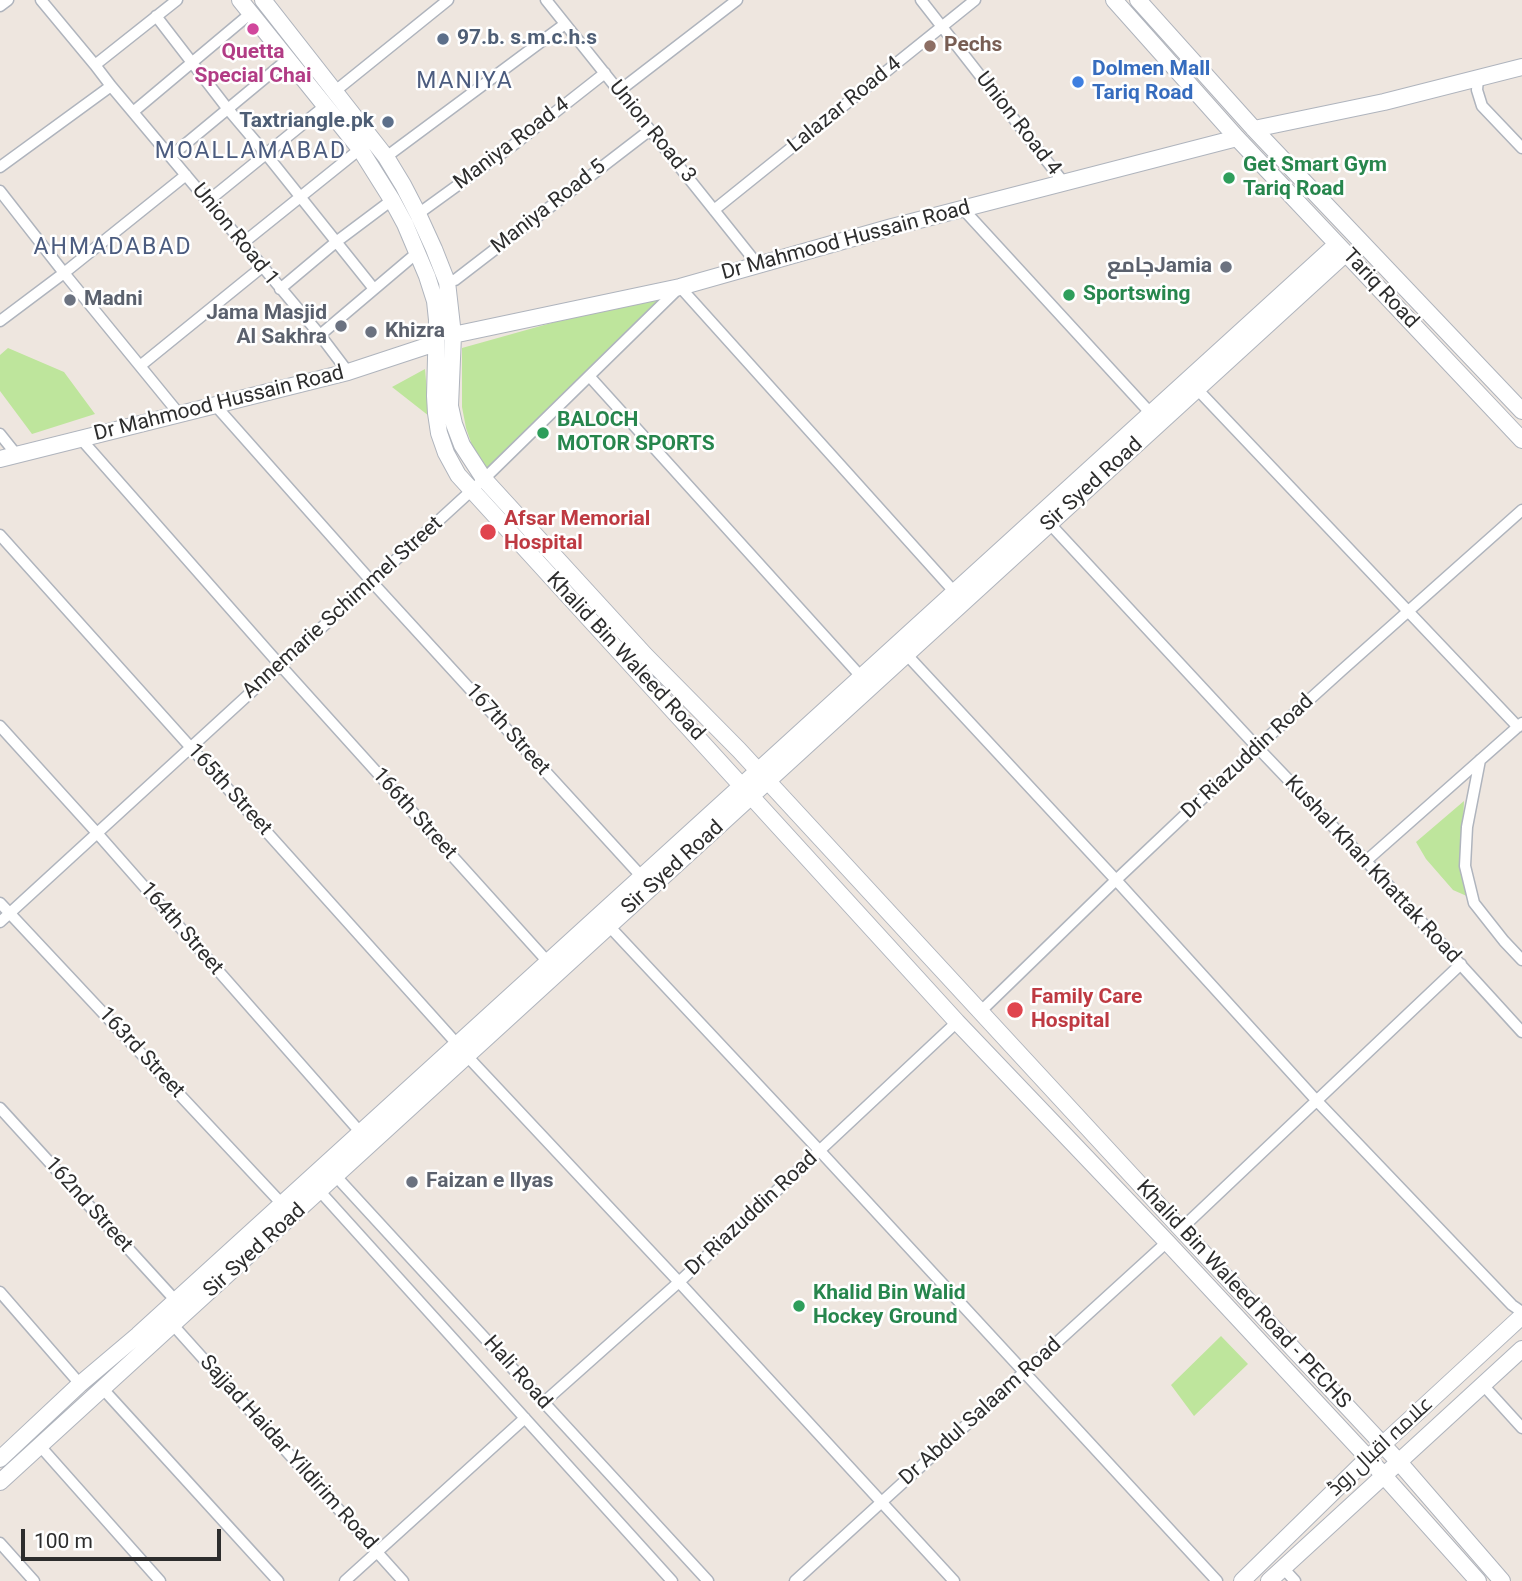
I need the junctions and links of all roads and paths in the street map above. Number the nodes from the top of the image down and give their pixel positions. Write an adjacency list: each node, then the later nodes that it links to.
1 (8, 0): 13 (street)
2 (41, 0): 20 (street, Union Road 1)
3 (177, 0): 15 (street)
4 (240, 0): 14 (main road, Khalid Bin Waleed Road)
5 (262, 0): 26 (main road, Khalid Bin Waleed Road)
6 (448, 0): 26 (street)
7 (546, 0): 16 (street, Union Road 3)
8 (737, 0): 25 (street)
9 (920, 0): 17 (street, Union Road 4)
10 (975, 0): 17 (street, Lalazar Road 4)
11 (1114, 0): 32 (main road, Tariq Road)
12 (1139, 0): 30 (main road, Tariq Road)
13 (0, 6)
14 (251, 13): 18 (main road, Khalid Bin Waleed Road); 19 (street)
15 (156, 16): 19 (street); 20 (street)
16 (565, 24): 22 (street, Union Road 3); 37 (street)
17 (942, 27): 40 (street, Union Road 4); 45 (street, Lalazar Road 4)
18 (288, 59): 27 (main road, Khalid Bin Waleed Road); 28 (street)
19 (192, 63): 28 (street); 29 (street)
20 (95, 65): 24 (street, Union Road 1)
21 (1522, 68): 23 (main road)
22 (605, 73): 25 (street, Union Road 3); 47 (street, Maniya Road 4)
23 (1478, 79): 30 (main road); 33 (street)
24 (111, 86): 29 (street, Union Road 1); 38 (street)
25 (619, 91): 31 (street, Union Road 3)
26 (334, 92): 37 (main road, Khalid Bin Waleed Road)
27 (325, 107): 34 (main road, Khalid Bin Waleed Road); 35 (street)
28 (227, 108): 35 (street); 36 (street)
29 (133, 112): 36 (street, Union Road 1)
30 (1254, 129): 68 (main road, Tariq Road)
31 (650, 130): 45 (street, Union Road 3); 55 (street, Maniya Road 5)
32 (1237, 138): 40 (main road, Dr Mahmood Hussain Road); 50 (main road, Tariq Road)
33 (1522, 148)
34 (360, 149): 42 (street); 43 (main road, Khalid Bin Waleed Road)
35 (266, 154): 42 (street); 44 (street)
36 (170, 156): 39 (street, Union Road 1)
37 (386, 157): 47 (main road, Khalid Bin Waleed Road)
38 (0, 167)
39 (186, 175): 44 (street, Union Road 1); 54 (street)
40 (1064, 183): 46 (main road, Dr Mahmood Hussain Road)
41 (0, 191): 54 (street)
42 (300, 196): 48 (street); 49 (street)
43 (392, 200): 48 (street); 51 (main road, Khalid Bin Waleed Road)
44 (208, 201): 49 (street, Union Road 1)
45 (714, 209): 52 (street, Union Road 3)
46 (963, 209): 52 (main road, Dr Mahmood Hussain Road); 70 (street)
47 (418, 214): 55 (main road, Khalid Bin Waleed Road)
48 (337, 242): 57 (street); 58 (street)
49 (243, 243): 53 (street, Union Road 1)
50 (1341, 249): 66 (main road, Sir Syed Road); 70 (main road, Sir Syed Road); 73 (main road, Tariq Road)
51 (418, 252): 58 (street); 62 (main road, Khalid Bin Waleed Road)
52 (758, 265): 56 (main road, Dr Mahmood Hussain Road)
53 (262, 267): 57 (street, Union Road 1); 63 (street)
54 (64, 273): 59 (street); 63 (street)
55 (447, 282): 61 (main road, Khalid Bin Waleed Road)
56 (680, 287): 61 (main road, Dr Mahmood Hussain Road); 65 (street, Annemarie Schimmel Street); 81 (street)
57 (280, 289): 60 (street, Union Road 1)
58 (374, 289): 60 (street)
59 (0, 321)
60 (320, 335): 64 (street, Union Road 1)
61 (453, 335): 75 (main road, Khalid Bin Waleed Road)
62 (436, 343): 64 (main road, Dr Mahmood Hussain Road); 76 (main road, Khalid Bin Waleed Road)
63 (140, 366): 69 (street)
64 (348, 373): 67 (main road, Dr Mahmood Hussain Road)
65 (590, 377): 75 (street, Annemarie Schimmel Street); 85 (street)
66 (1197, 389): 70 (main road, Sir Syed Road); 82 (street)
67 (215, 405): 69 (main road, Dr Mahmood Hussain Road); 80 (street, 167th Street)
68 (1522, 411)
69 (180, 415): 72 (main road, Dr Mahmood Hussain Road)
70 (1155, 418): 78 (main road, Sir Syed Road); 81 (main road, Sir Syed Road)
71 (0, 434): 74 (street)
72 (80, 439): 74 (main road, Dr Mahmood Hussain Road); 84 (street, 166th Street)
73 (1522, 440)
74 (8, 457)
75 (484, 479): 76 (street, Annemarie Schimmel Street); 90 (main road, Khalid Bin Waleed Road)
76 (471, 490): 80 (street, Annemarie Schimmel Street); 92 (main road, Khalid Bin Waleed Road)
77 (1522, 510): 82 (street, Dr Riazuddin Road)
78 (1050, 524): 81 (main road, Sir Syed Road); 89 (street, Kushal Khan Khattak Road)
79 (0, 534): 88 (street, 165th Street)
80 (372, 582): 84 (street, Annemarie Schimmel Street); 97 (street, 167th Street)
81 (959, 597): 83 (main road, Sir Syed Road); 85 (main road, Sir Syed Road)
82 (1408, 612): 86 (street); 89 (street, Dr Riazuddin Road)
83 (906, 655): 85 (main road, Sir Syed Road); 98 (street)
84 (280, 665): 88 (street, Annemarie Schimmel Street); 105 (street, 166th Street)
85 (866, 682): 93 (main road, Sir Syed Road)
86 (1520, 725): 91 (street)
87 (0, 726): 95 (street, 164th Street)
88 (191, 747): 95 (street, Annemarie Schimmel Street); 111 (street, 165th Street)
89 (1257, 747): 96 (street, Kushal Khan Khattak Road); 98 (street, Dr Riazuddin Road)
90 (739, 750): 92 (main road); 93 (main road, Khalid Bin Waleed Road)
91 (1480, 760): 96 (street); 104 (street)
92 (723, 765): 94 (main road, Khalid Bin Waleed Road)
93 (768, 781): 94 (main road, Sir Syed Road); 94 (main road); 107 (main road, Khalid Bin Waleed Road)
94 (751, 796): 97 (main road, Sir Syed Road); 99 (main road, Sir Syed Road); 108 (main road, Khalid Bin Waleed Road)
95 (97, 833): 101 (street, Annemarie Schimmel Street); 114 (street, 164th Street)
96 (1366, 862): 106 (street, Kushal Khan Khattak Road)
97 (642, 877): 99 (main road, Sir Syed Road)
98 (1116, 880): 107 (street, Dr Riazuddin Road); 112 (street)
99 (626, 901): 103 (main road, Sir Syed Road); 105 (main road, Sir Syed Road)
100 (0, 903): 101 (street, 163rd Street)
101 (10, 913): 102 (street, Annemarie Schimmel Street); 118 (street, 163rd Street)
102 (0, 922)
103 (609, 926): 109 (main road, Sir Syed Road); 115 (street)
104 (1522, 960)
105 (548, 962): 109 (main road, Sir Syed Road)
106 (1461, 964): 110 (street, Kushal Khan Khattak Road); 112 (street)
107 (981, 1011): 119 (main road, Khalid Bin Waleed Road - PECHS)
108 (957, 1022): 115 (street, Dr Riazuddin Road); 120 (main road, Khalid Bin Waleed Road - PECHS)
109 (491, 1025): 111 (main road, Sir Syed Road)
110 (1520, 1027)
111 (463, 1050): 114 (main road, Sir Syed Road); 116 (main road, Sir Syed Road); 121 (street, 165th Street)
112 (1316, 1100): 119 (street); 124 (street)
113 (0, 1108): 123 (street, 162nd Street)
114 (361, 1133): 116 (main road, Sir Syed Road)
115 (819, 1150): 121 (street, Dr Riazuddin Road); 128 (street)
116 (331, 1170): 117 (main road, Sir Syed Road); 132 (street, Hali Road)
117 (315, 1185): 118 (main road, Sir Syed Road); 125 (main road, Sir Syed Road); 134 (street, Hali Road)
118 (282, 1204): 123 (main road, Sir Syed Road)
119 (1181, 1229): 137 (main road, Khalid Bin Waleed Road - PECHS)
120 (1167, 1242): 128 (street, Dr Abdul Salaam Road); 140 (main road, Khalid Bin Waleed Road - PECHS)
121 (679, 1282): 132 (street, Dr Riazuddin Road); 145 (street, 165th Street)
122 (0, 1292): 129 (street)
123 (176, 1301): 126 (main road, Sir Syed Road)
124 (1522, 1314): 137 (main road, علامہ اقبال روڈ)
125 (173, 1325): 126 (main road, Sir Syed Road); 147 (street, Sajjad Haidar Yildirim Road)
126 (144, 1341): 129 (main road, Sir Syed Road); 131 (main road, Sir Syed Road)
127 (1522, 1349): 130 (main road, علامہ اقبال روڈ)
128 (1024, 1373): 145 (street, Dr Abdul Salaam Road); 158 (street)
129 (80, 1384): 139 (main road, Sir Syed Road)
130 (1482, 1385): 135 (street); 141 (main road, علامہ اقبال روڈ)
131 (103, 1389): 138 (main road, Sir Syed Road); 151 (street)
132 (540, 1399): 133 (street, Hali Road); 134 (street, Dr Riazuddin Road)
133 (554, 1414): 136 (street); 155 (street, Hali Road)
134 (523, 1415): 136 (street, Hali Road); 147 (street)
135 (1522, 1428)
136 (536, 1429): 154 (street, Hali Road)
137 (1382, 1444): 140 (main road, علامہ اقبال روڈ); 141 (main road, Khalid Bin Waleed Road - PECHS)
138 (40, 1446): 142 (main road, Sir Syed Road); 150 (street)
139 (2, 1458): 142 (main road)
140 (1368, 1458): 143 (main road, Khalid Bin Waleed Road - PECHS); 159 (main road, علامہ اقبال روڈ)
141 (1399, 1462): 143 (main road, علامہ اقبال روڈ); 163 (main road, Khalid Bin Waleed Road - PECHS)
142 (15, 1469): 144 (main road, Sir Syed Road)
143 (1384, 1475): 148 (main road, علامہ اقبال روڈ); 162 (main road, Khalid Bin Waleed Road - PECHS)
144 (0, 1482)
145 (881, 1503): 156 (street, Dr Abdul Salaam Road); 157 (street, 165th Street)
146 (0, 1543): 149 (street)
147 (376, 1552): 152 (street); 153 (street, Sajjad Haidar Yildirim Road)
148 (1283, 1568): 160 (main road, علامہ اقبال روڈ); 161 (street)
149 (34, 1581)
150 (160, 1581)
151 (278, 1581)
152 (345, 1581)
153 (402, 1581)
154 (672, 1581)
155 (708, 1581)
156 (795, 1581)
157 (954, 1581)
158 (1217, 1581)
159 (1242, 1581)
160 (1269, 1581)
161 (1295, 1581)
162 (1478, 1581)
163 (1502, 1581)

